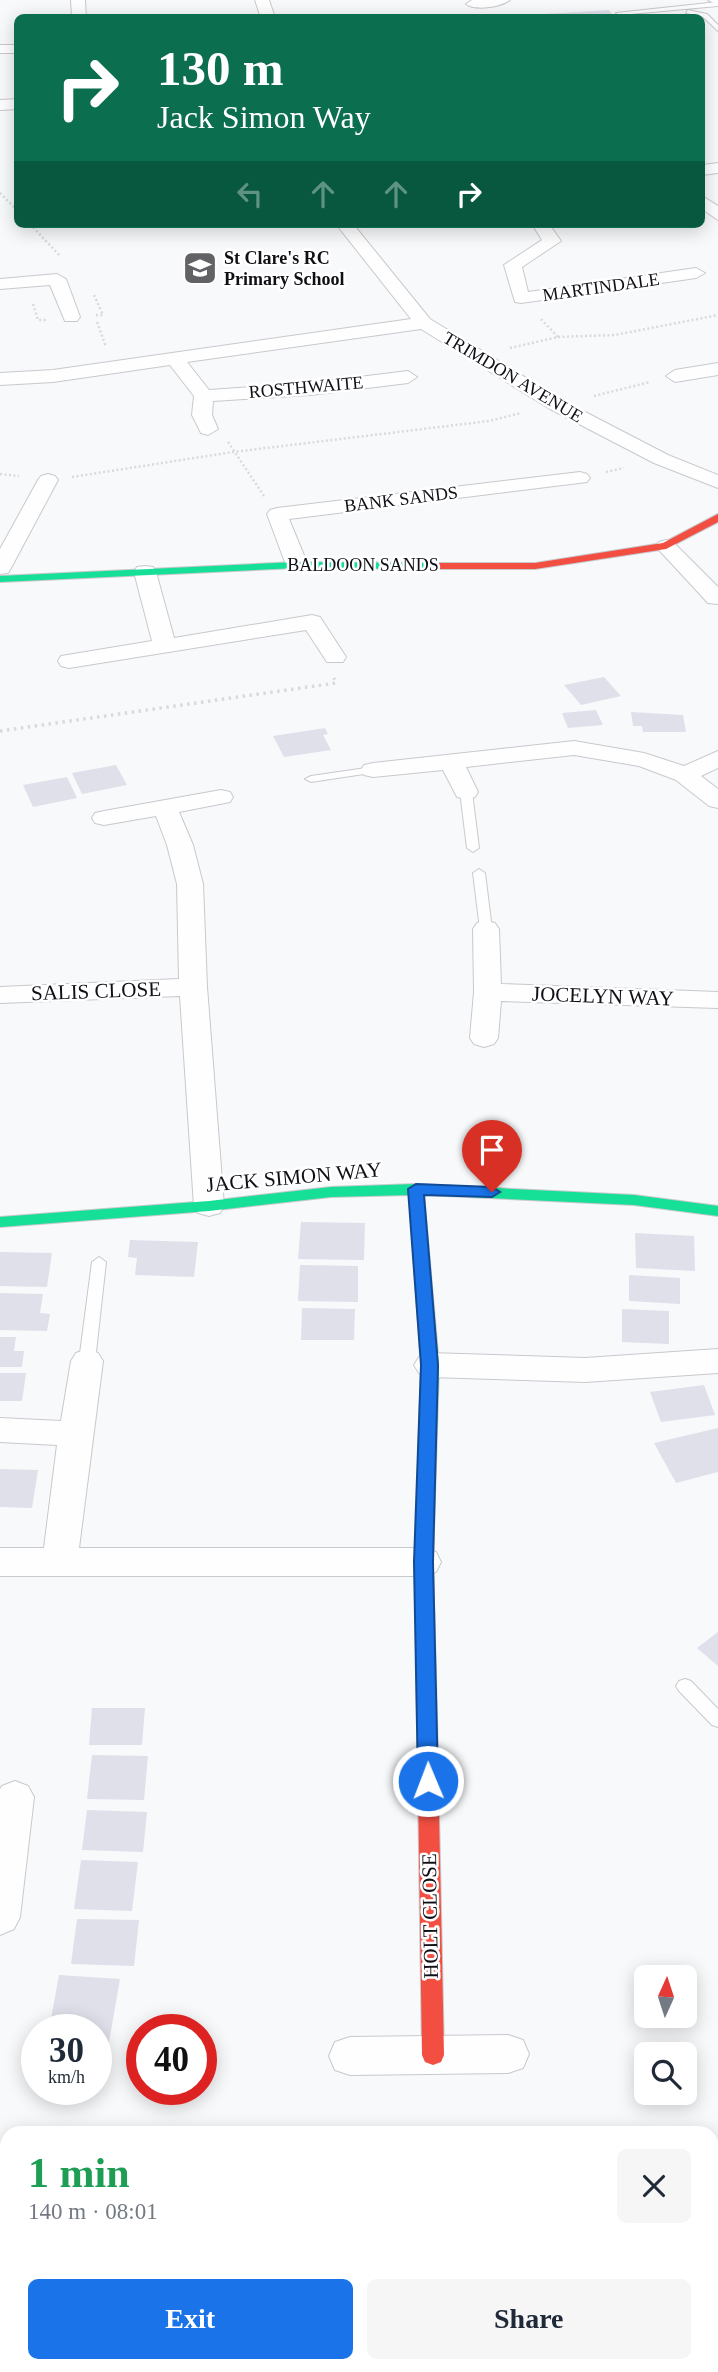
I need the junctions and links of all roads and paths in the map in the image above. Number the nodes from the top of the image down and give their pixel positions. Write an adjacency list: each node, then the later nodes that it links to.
1 (717, 2): 2 (lane)
2 (673, 8): 3 (lane); 4 (lane)
3 (619, 13)
4 (700, 14)
5 (705, 15): 6 (lane)
6 (718, 29)
7 (0, 193): 8 (path)
8 (14, 207)
9 (347, 228): 15 (street, TRIMDON AVENUE)
10 (543, 228): 11 (street, MARTINDALE)
11 (696, 273)
12 (0, 284): 14 (street)
13 (718, 315): 16 (path)
14 (71, 317)
15 (424, 323): 17 (street); 23 (street, TRIMDON AVENUE)
16 (558, 337)
17 (174, 358): 21 (street); 22 (street)
18 (718, 369): 19 (street)
19 (675, 376): 23 (path)
20 (408, 377): 22 (street, ROSTHWAITE)
21 (0, 379)
22 (204, 396): 24 (street)
23 (556, 405): 25 (path); 29 (street, TRIMDON AVENUE)
24 (208, 429): 25 (path)
25 (233, 452): 28 (path); 30 (path)
26 (0, 474): 28 (path)
27 (580, 478): 30 (street, BANK SANDS)
28 (48, 480): 34 (street)
29 (718, 482)
30 (277, 514): 33 (street)
31 (718, 516): 32 (main road, BALDOON SANDS)
32 (666, 546): 33 (main road, BALDOON SANDS); 37 (street)
33 (297, 565): 35 (main road, BALDOON SANDS)
34 (0, 568)
35 (145, 572): 36 (main road, BALDOON SANDS); 38 (street)
36 (0, 579)
37 (716, 598)
38 (165, 646): 39 (street); 40 (street)
39 (335, 657): 41 (path)
40 (69, 661)
41 (0, 731)
42 (718, 758): 45 (street)
43 (451, 761): 44 (street); 45 (street); 47 (street)
44 (373, 770): 46 (lane)
45 (685, 775): 49 (street)
46 (311, 779)
47 (466, 792): 52 (lane)
48 (221, 797): 50 (street)
49 (718, 801)
50 (165, 809): 51 (street); 55 (street)
51 (104, 818)
52 (473, 848)
53 (479, 873): 54 (lane)
54 (486, 929): 56 (street)
55 (193, 987): 57 (street, SALIS CLOSE); 61 (street)
56 (488, 992): 58 (street, JOCELYN WAY); 59 (street)
57 (0, 995)
58 (718, 1000)
59 (484, 1038)
60 (416, 1189): 61 (main road, JACK SIMON WAY); 62 (main road, JACK SIMON WAY); 67 (main road, HOLT CLOSE)
61 (209, 1206): 63 (main road, JACK SIMON WAY)
62 (718, 1211)
63 (0, 1222)
64 (99, 1262): 65 (lane)
65 (87, 1361): 69 (street)
66 (718, 1361): 67 (street)
67 (430, 1365): 72 (main road, HOLT CLOSE)
68 (2, 1430): 69 (street)
69 (75, 1434): 71 (street)
70 (0, 1562): 71 (street)
71 (60, 1562): 72 (street)
72 (424, 1562): 79 (main road, HOLT CLOSE)
73 (685, 1686): 74 (lane)
74 (718, 1720)
75 (15, 1797): 76 (street)
76 (4, 1859): 77 (street)
77 (0, 1917)
78 (508, 2054): 79 (street)
79 (433, 2055): 80 (street)
80 (350, 2056)

